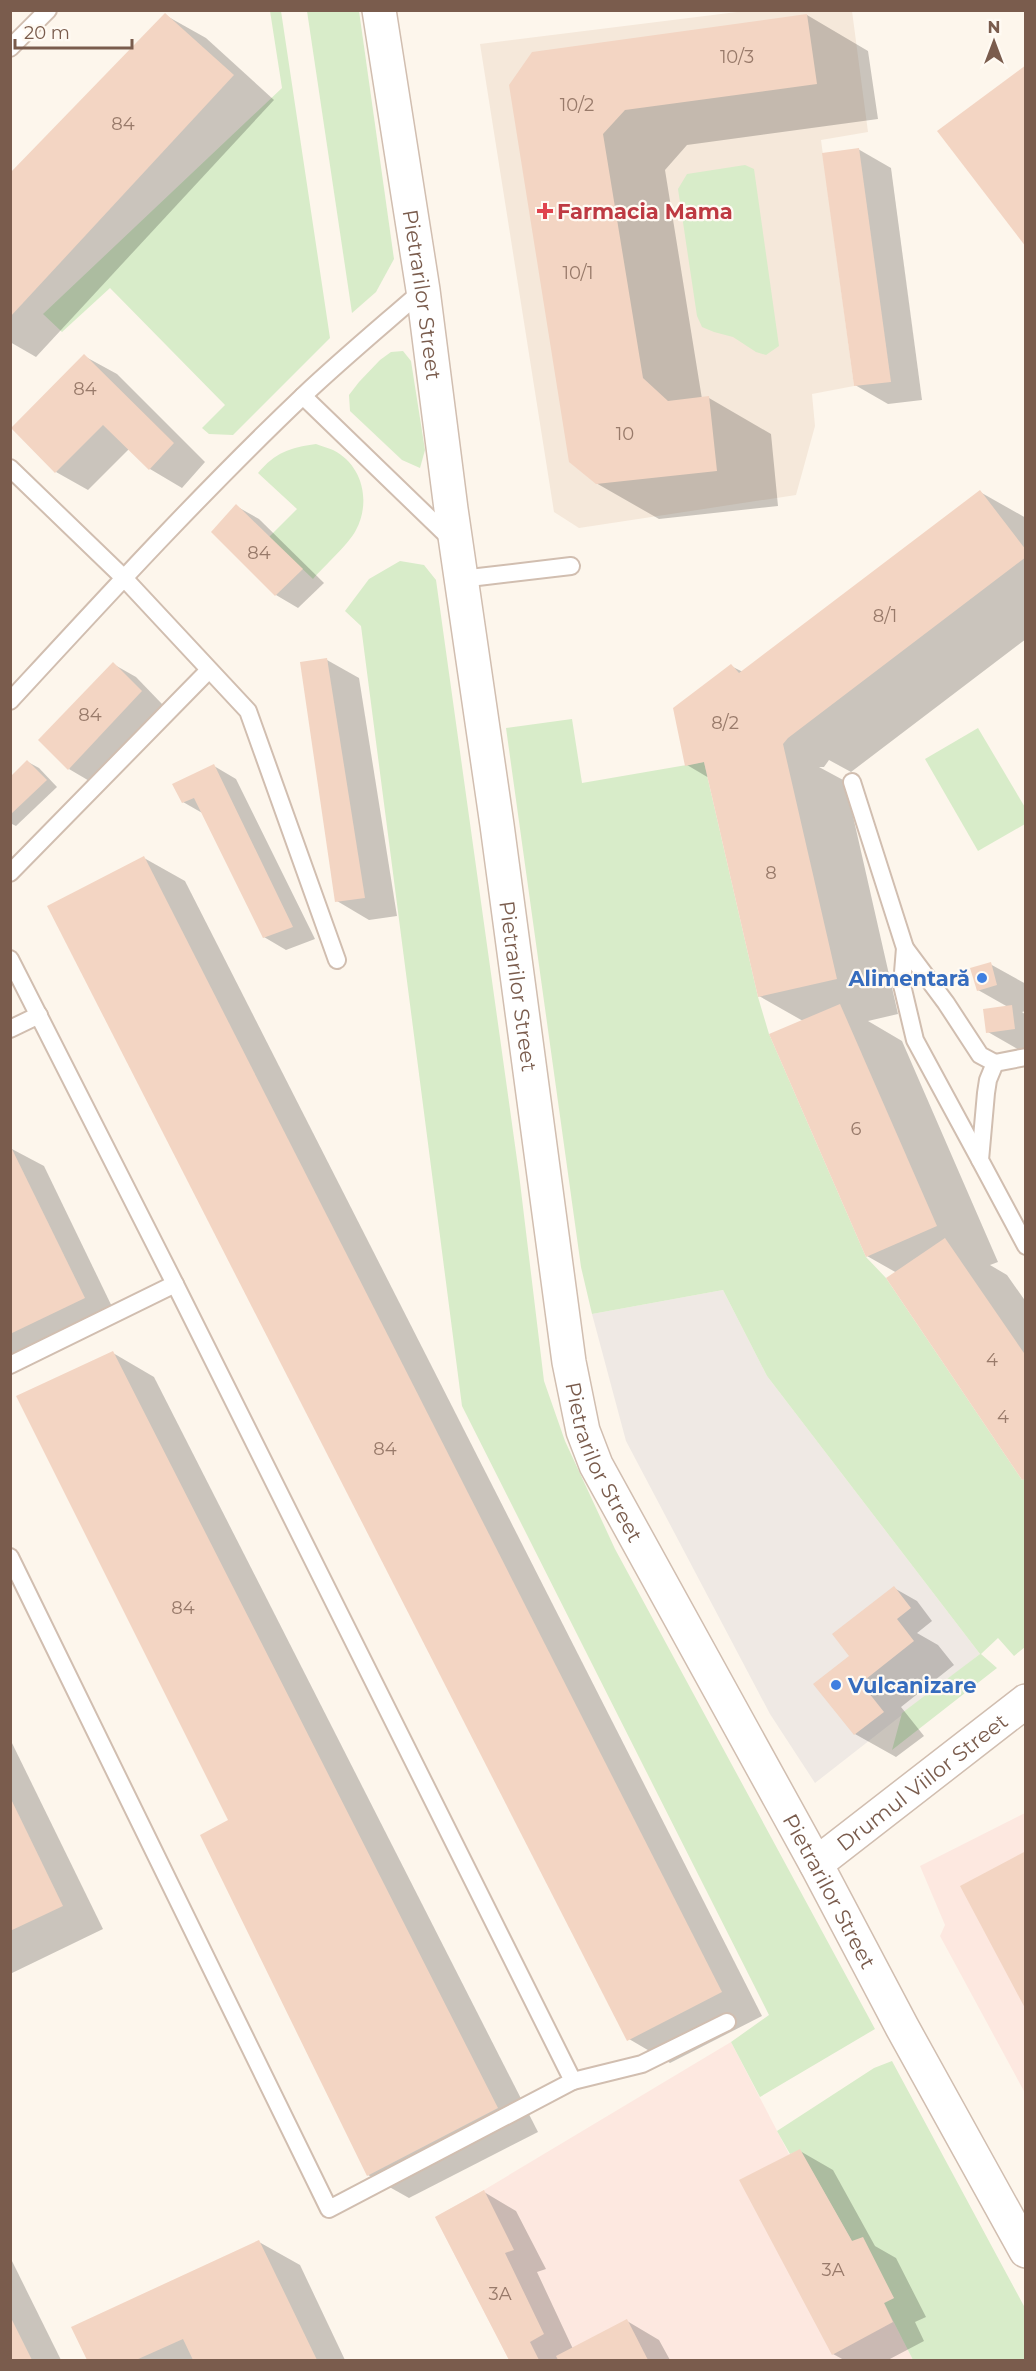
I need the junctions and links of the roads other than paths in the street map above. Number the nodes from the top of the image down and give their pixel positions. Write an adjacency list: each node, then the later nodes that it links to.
1 (48, 10): 3 (lane)
2 (379, 10): 4 (street, Pietrarilor Street)
3 (10, 48)
4 (423, 290): 5 (lane); 7 (street, Pietrarilor Street)
5 (303, 396): 7 (lane); 9 (lane)
6 (10, 468): 9 (lane)
7 (456, 544): 10 (street, Pietrarilor Street)
8 (571, 566): 10 (lane)
9 (124, 578): 11 (lane); 12 (lane)
10 (461, 579): 28 (street, Pietrarilor Street)
11 (210, 670): 14 (lane); 17 (lane)
12 (10, 701)
13 (852, 782): 15 (lane)
14 (10, 873)
15 (905, 948): 21 (lane); 22 (lane)
16 (10, 959): 18 (lane)
17 (338, 960)
18 (39, 1015): 19 (lane); 24 (lane)
19 (10, 1029)
20 (1026, 1057): 21 (lane)
21 (995, 1063): 22 (lane)
22 (980, 1160): 23 (lane)
23 (1026, 1246)
24 (175, 1284): 25 (lane); 30 (lane)
25 (10, 1365)
26 (10, 1557): 30 (lane)
27 (1026, 1701): 28 (street, Drumul Viilor Street)
28 (816, 1864): 31 (street, Pietrarilor Street)
29 (727, 2022): 30 (lane)
30 (573, 2081)
31 (1026, 2251)

